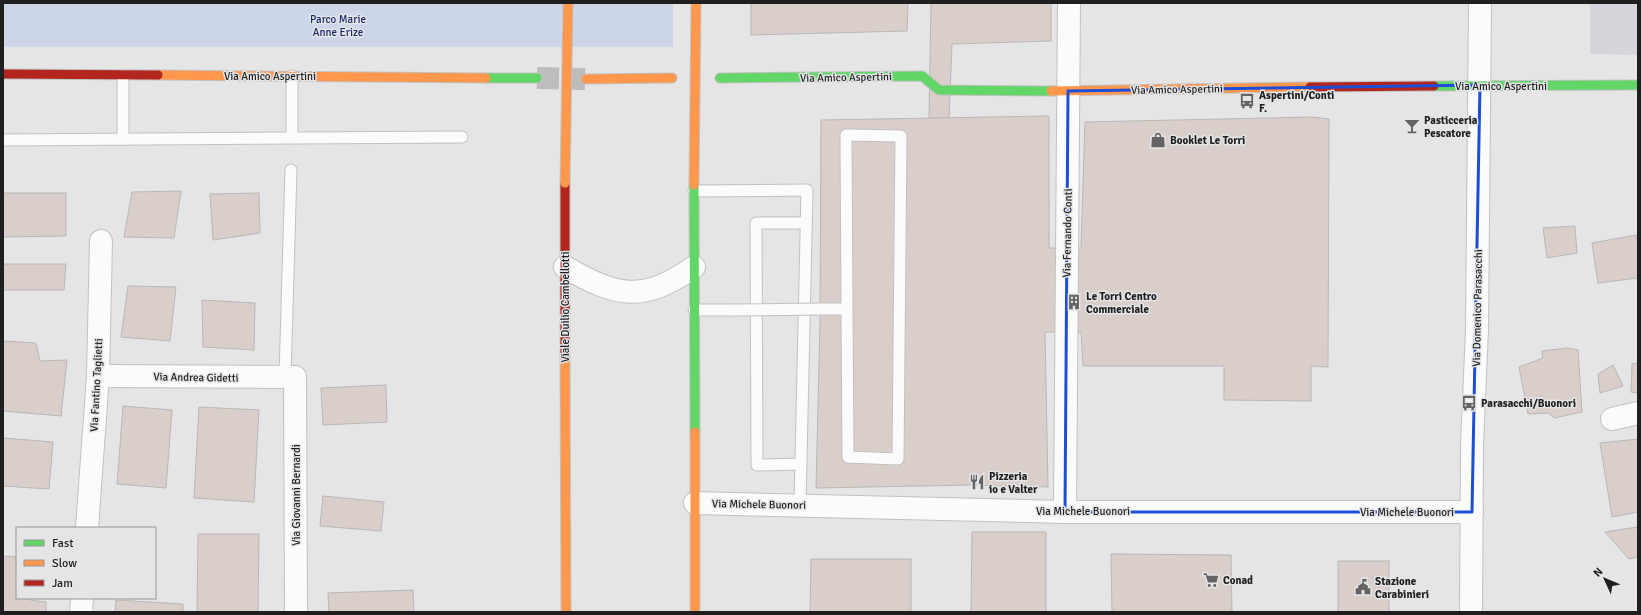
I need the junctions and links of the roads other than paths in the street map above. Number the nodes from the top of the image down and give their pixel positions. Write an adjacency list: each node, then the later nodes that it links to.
1 (568, 3): 23 (street, Viale Duilio Cambellotti, bridge)
2 (696, 3): 20 (street, bridge)
3 (1069, 3): 14 (street, Via Fernando Conti)
4 (1480, 3): 12 (street, Via Domenico Parasacchi)
5 (3, 74): 6 (street, Via Amico Aspertini)
6 (123, 75): 7 (street, Via Amico Aspertini); 17 (lane)
7 (292, 76): 8 (street, Via Amico Aspertini); 16 (lane)
8 (537, 78)
9 (672, 78): 11 (street)
10 (720, 78): 14 (street, Via Amico Aspertini)
11 (586, 79)
12 (1480, 85): 13 (street, Via Amico Aspertini); 14 (street, Via Amico Aspertini); 35 (street, Via Domenico Parasacchi)
13 (1638, 85)
14 (1068, 91): 34 (street, Via Fernando Conti)
15 (462, 137): 16 (lane)
16 (292, 138): 17 (lane)
17 (123, 139): 18 (lane)
18 (3, 140)
19 (291, 170): 28 (lane)
20 (694, 188): 21 (lane); 24 (street)
21 (806, 223): 31 (lane); 31 (lane)
22 (101, 241): 27 (street, Via Fantino Taglietti)
23 (565, 267): 24 (street); 40 (street, Viale Duilio Cambellotti)
24 (694, 267): 26 (street)
25 (847, 309): 25 (lane); 26 (lane, bridge)
26 (694, 310): 32 (street)
27 (98, 376): 28 (street, Via Andrea Gidetti); 36 (street, Via Fantino Taglietti)
28 (290, 377): 39 (street, Via Giovanni Bernardi)
29 (1638, 413): 30 (street)
30 (1612, 419)
31 (801, 464): 33 (lane)
32 (695, 503): 33 (street, Via Michele Buonori); 41 (street)
33 (800, 505): 34 (street, Via Michele Buonori)
34 (1065, 512): 35 (street, Via Michele Buonori)
35 (1472, 512): 42 (street, Via Domenico Parasacchi)
36 (87, 527)
37 (82, 599): 38 (street)
38 (81, 612)
39 (296, 612)
40 (566, 612)
41 (695, 612)
42 (1471, 612)

